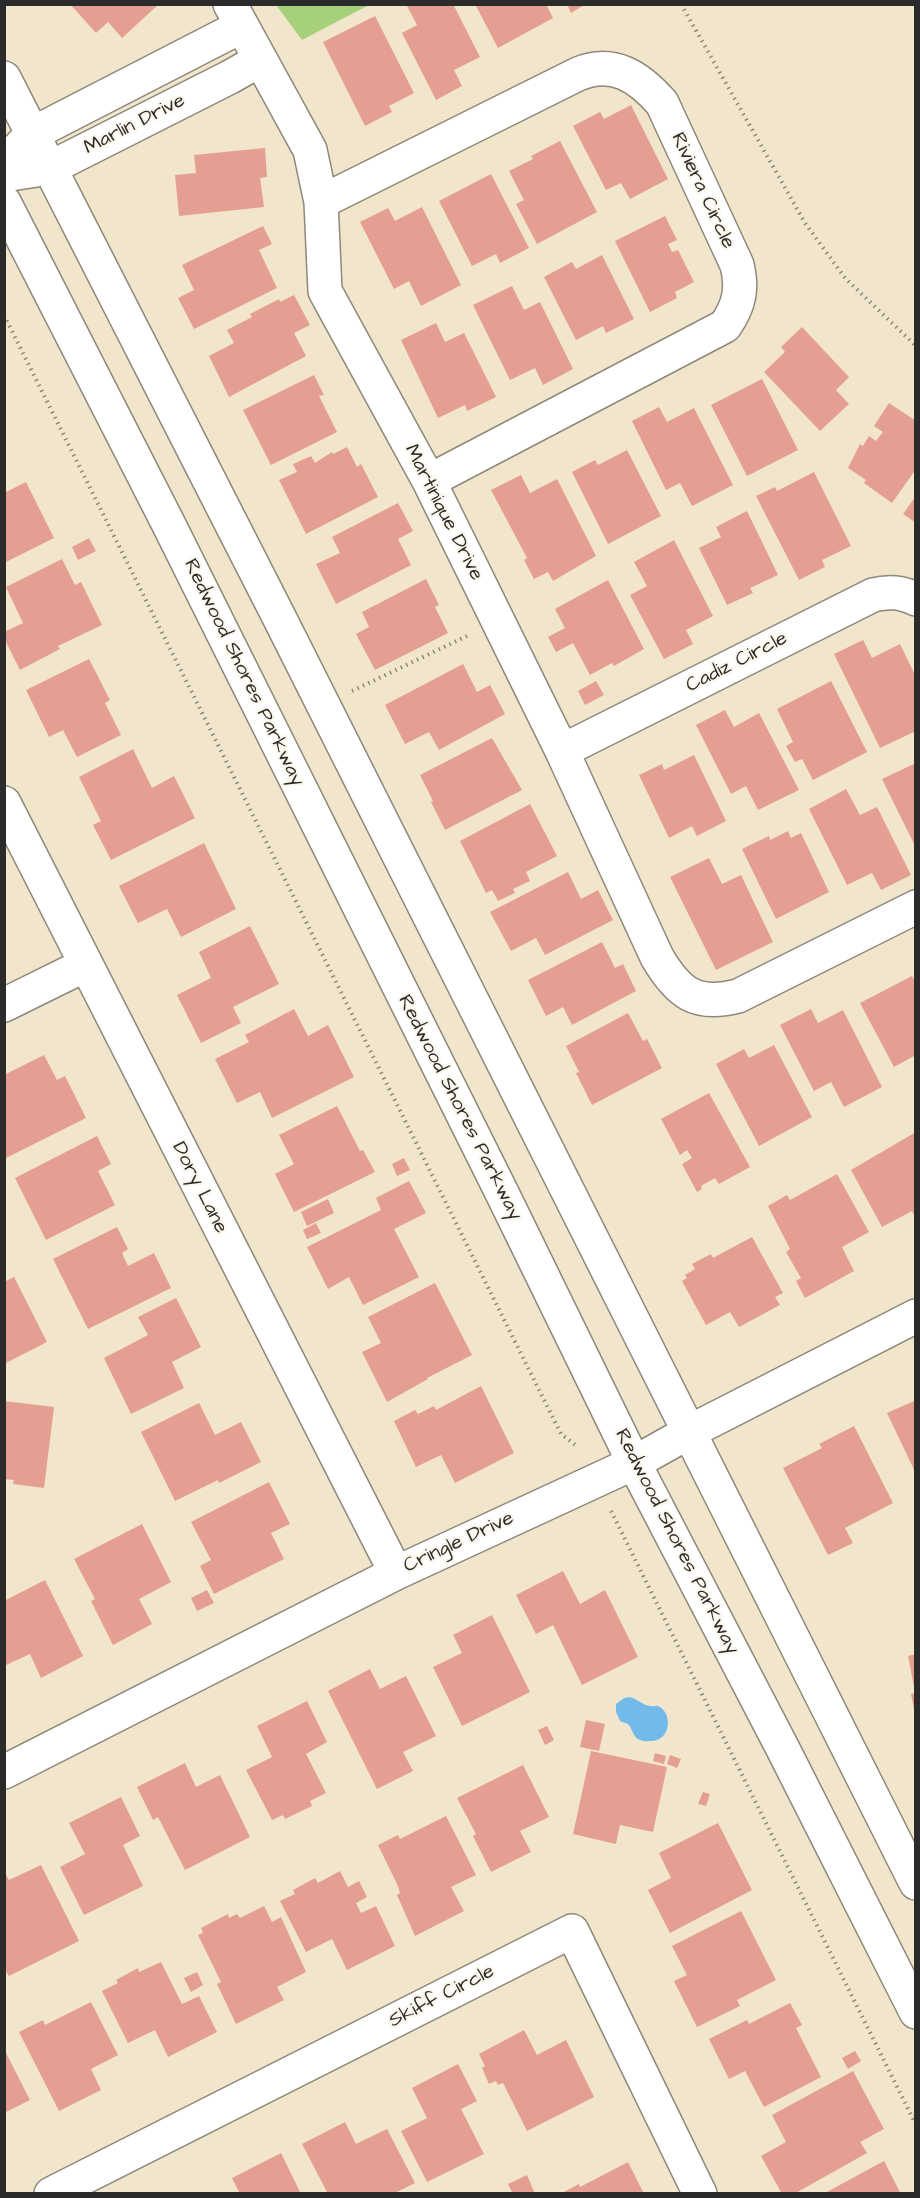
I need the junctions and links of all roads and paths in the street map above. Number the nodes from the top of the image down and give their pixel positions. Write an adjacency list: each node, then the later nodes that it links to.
1 (681, 4): 12 (path)
2 (236, 15): 3 (street, Martinique Drive); 5 (street, Marlin Drive)
3 (260, 60): 7 (street, Marlin Drive); 10 (street, Martinique Drive)
4 (4, 78): 5 (street)
5 (32, 134): 6 (street, Marlin Drive); 7 (street)
6 (4, 163)
7 (50, 168): 8 (street, Marlin Drive); 16 (street)
8 (4, 175)
9 (4, 202): 25 (street, Redwood Shores Parkway)
10 (321, 202): 13 (street, Martinique Drive); 13 (street, Riviera Circle)
11 (4, 315): 24 (path)
12 (915, 346)
13 (429, 481): 15 (street, Martinique Drive)
14 (915, 599): 17 (street, Cadiz Circle)
15 (497, 621): 16 (path); 17 (street, Martinique Drive)
16 (323, 706): 23 (street)
17 (562, 751): 19 (street, Martinique Drive)
18 (4, 804): 20 (street, Dory Lane)
19 (915, 907)
20 (85, 965): 21 (street); 27 (street, Dory Lane)
21 (4, 1005)
22 (915, 1316): 23 (street, Cringle Drive)
23 (689, 1432): 25 (street, Cringle Drive); 29 (street)
24 (578, 1447)
25 (634, 1463): 27 (street, Cringle Drive); 30 (street, Redwood Shores Parkway)
26 (611, 1511): 31 (path)
27 (396, 1573): 28 (street, Cringle Drive)
28 (4, 1773)
29 (915, 1883)
30 (915, 2012)
31 (915, 2125)
32 (51, 2193): 33 (street, Skiff Circle)
33 (700, 2193)

